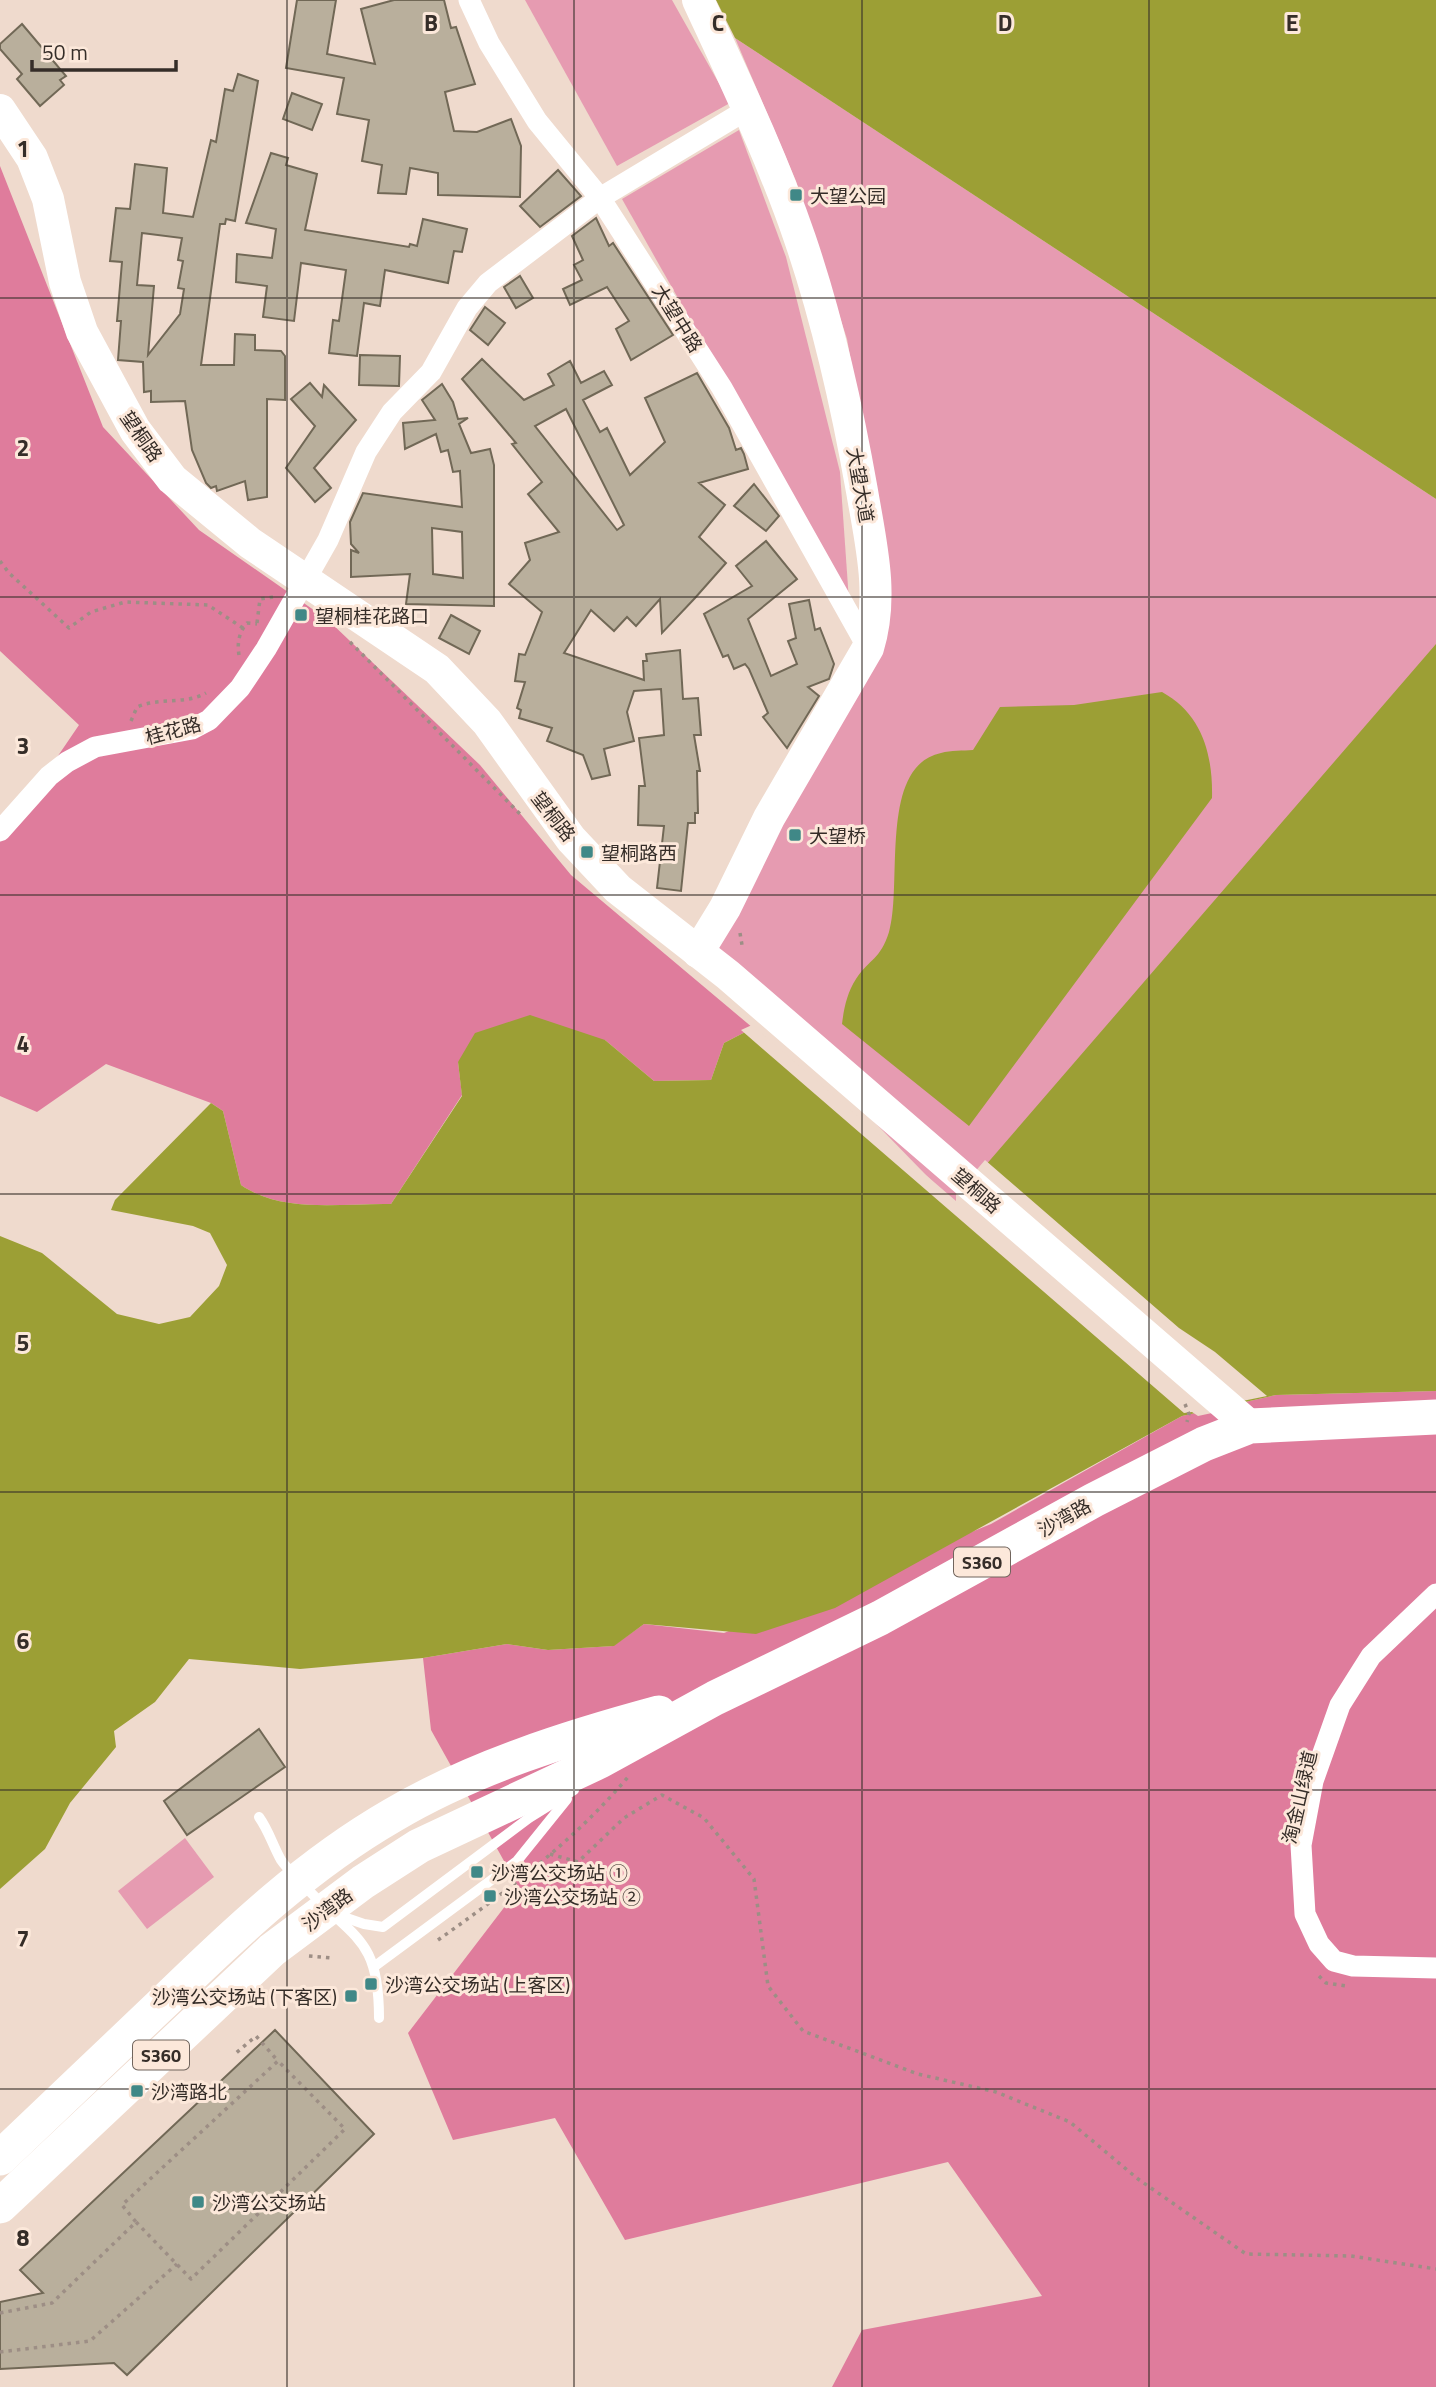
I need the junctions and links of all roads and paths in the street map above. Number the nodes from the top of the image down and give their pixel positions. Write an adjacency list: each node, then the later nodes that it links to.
1 (469, 0): 5 (street, 大望中路)
2 (698, 0): 3 (main road, 大望大道)
3 (748, 109): 5 (street, 桂花路); 12 (main road, 大望大道)
4 (0, 110): 7 (main road, 望桐路)
5 (600, 198): 7 (street, 桂花路); 12 (street, 大望中路)
6 (0, 561): 10 (path)
7 (304, 580): 16 (street, 桂花路); 17 (main road, 望桐路)
8 (267, 597): 9 (path)
9 (257, 624): 10 (path); 11 (path)
10 (243, 628): 13 (path)
11 (261, 632)
12 (868, 648): 17 (main road, 大望大道)
13 (247, 656)
14 (208, 692): 15 (path)
15 (131, 725)
16 (0, 831)
17 (698, 952): 18 (main road, 望桐路)
18 (1192, 1392): 20 (path); 21 (main road, 望桐路)
19 (1436, 1417): 21 (main road, 沙湾路 / S360)
20 (1187, 1422)
21 (1250, 1426): 23 (main road, 沙湾路 / S360)
22 (1436, 1594): 36 (street, 淘金山绿道)
23 (715, 1698): 24 (main road, 沙湾路 / S360); 25 (main road, 沙湾路 / S360)
24 (507, 1763): 27 (main road); 30 (main road, 沙湾路 / S360)
25 (615, 1768): 26 (lane); 27 (main road, 沙湾路 / S360); 29 (path)
26 (573, 1792): 31 (lane); 35 (lane)
27 (521, 1797): 31 (main road, 沙湾路 / S360)
28 (259, 1816): 30 (lane)
29 (550, 1854): 32 (path); 46 (path)
30 (299, 1879): 31 (lane); 42 (main road, 沙湾路 / S360)
31 (326, 1910): 35 (lane); 43 (main road, 沙湾路 / S360)
32 (435, 1942)
33 (299, 1956): 34 (path)
34 (332, 1958)
35 (375, 1966): 39 (lane)
36 (1436, 1968)
37 (1317, 1973): 38 (path)
38 (1349, 1985)
39 (379, 2018)
40 (236, 2053): 41 (path)
41 (278, 2061): 44 (path); 45 (path)
42 (0, 2158)
43 (0, 2206)
44 (136, 2222): 45 (path); 47 (path)
45 (177, 2264): 48 (path)
46 (1436, 2269)
47 (0, 2314)
48 (0, 2352)

